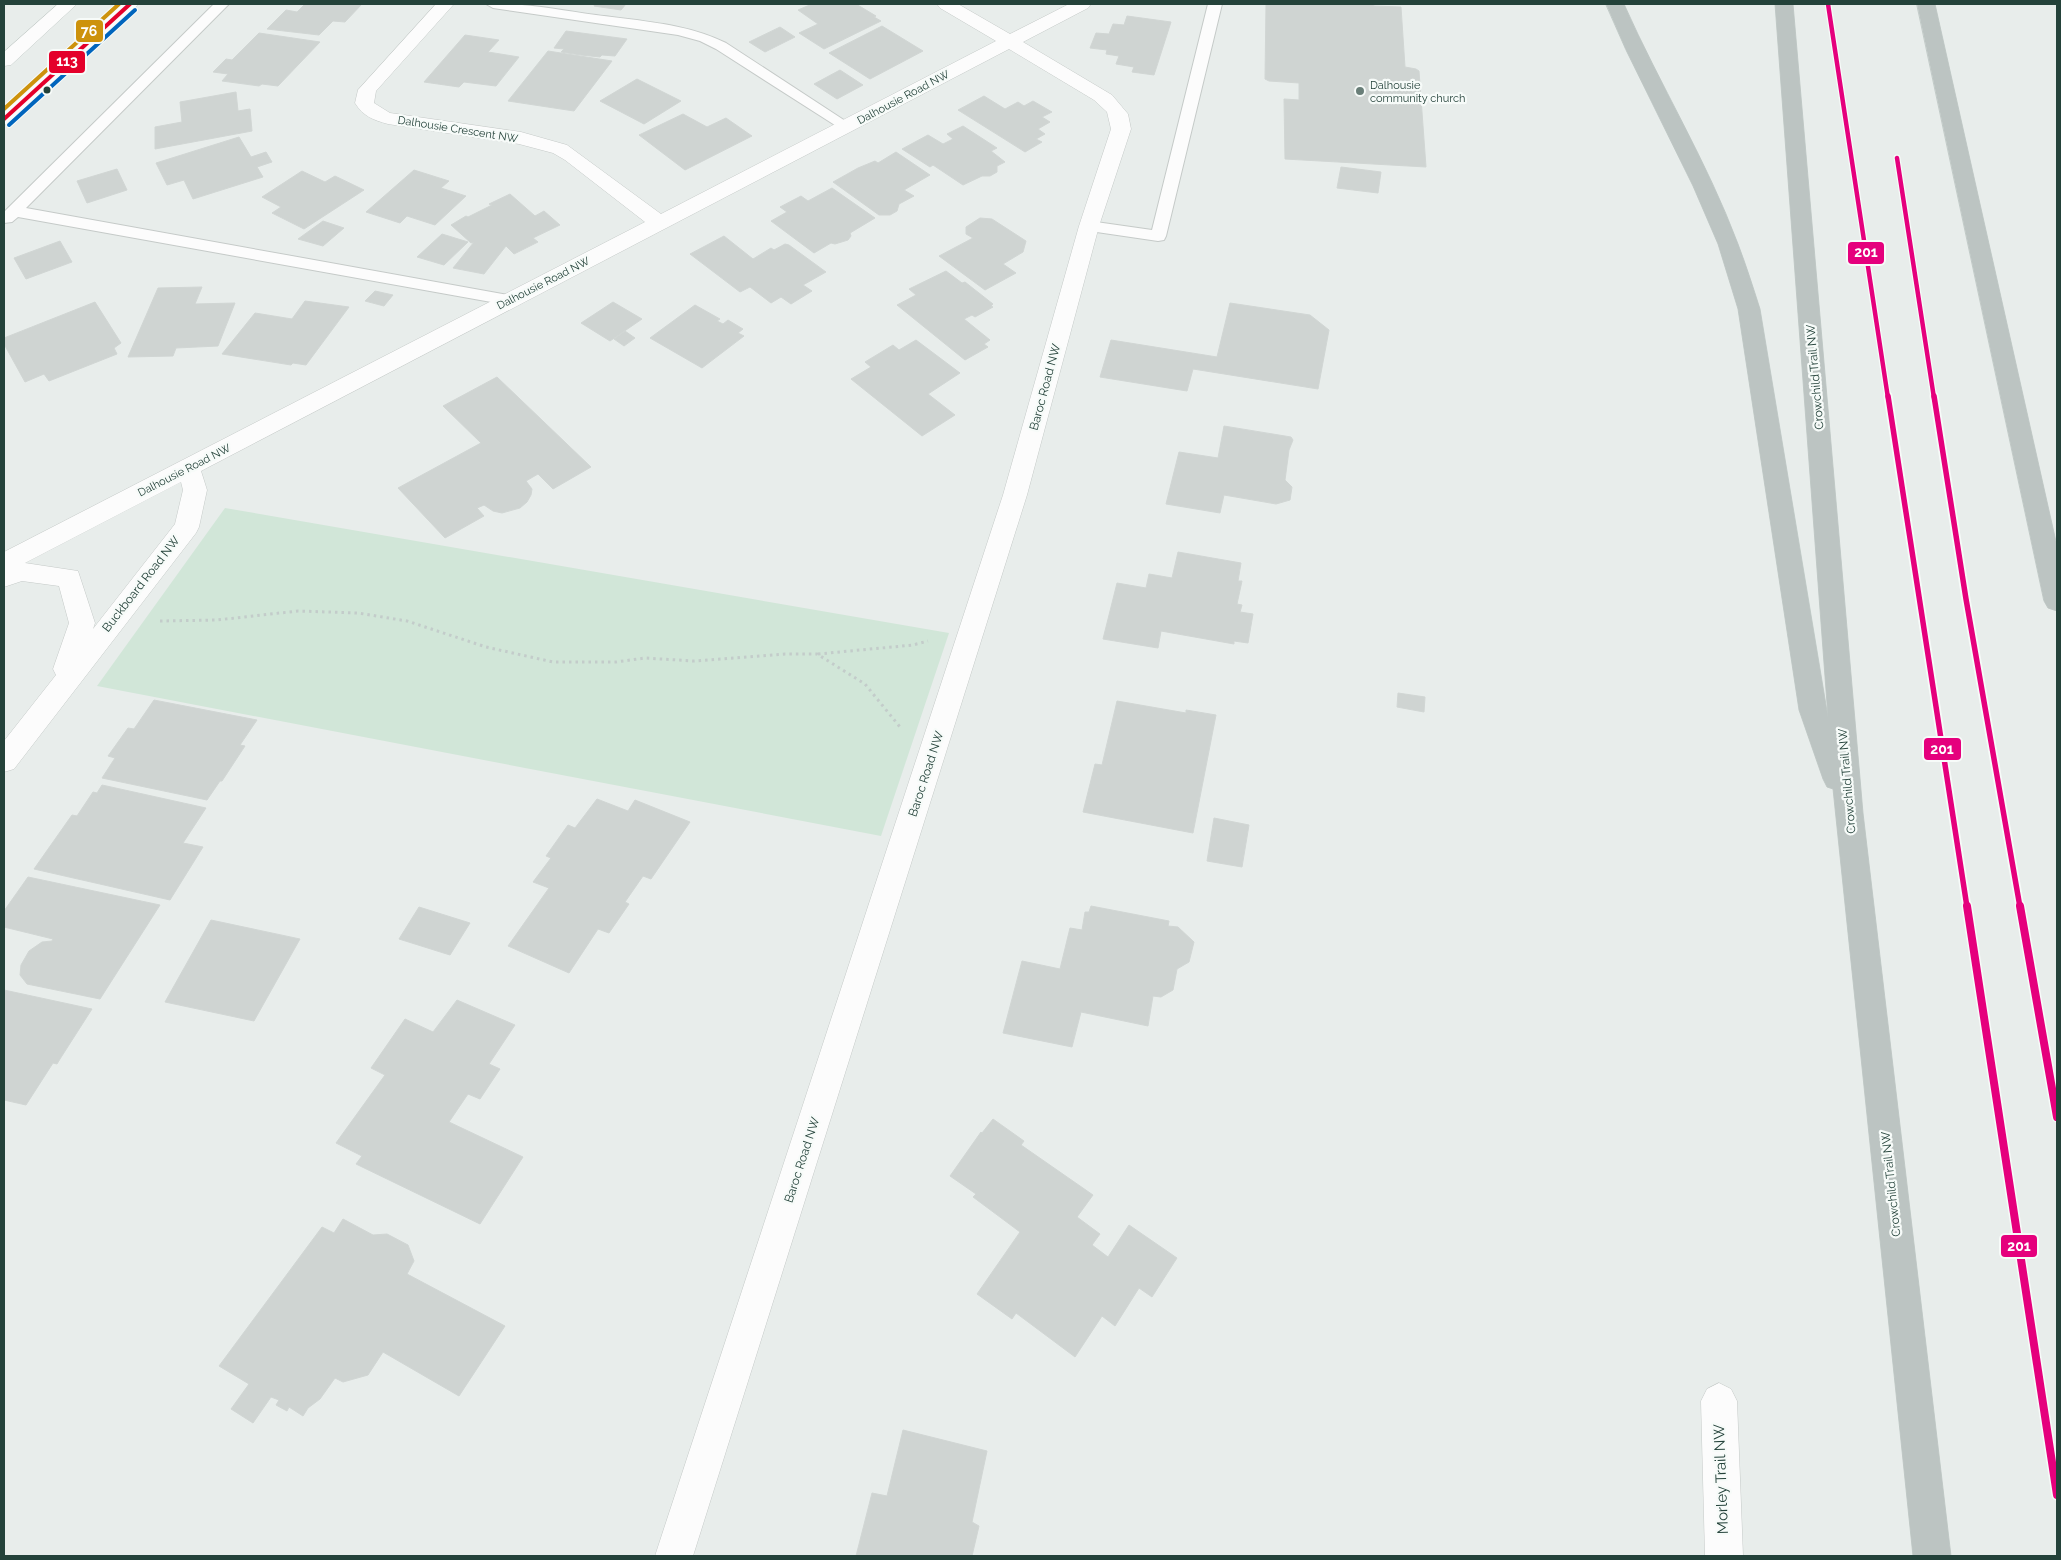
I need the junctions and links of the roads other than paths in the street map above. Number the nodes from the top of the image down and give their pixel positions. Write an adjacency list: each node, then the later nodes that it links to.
1 (68, 4): 13 (street)
2 (130, 4): 14 (street)
3 (222, 4): 16 (lane)
4 (445, 4): 17 (street, Dalhousie Crescent NW)
5 (493, 4): 15 (lane)
6 (946, 4): 12 (street)
7 (1082, 4): 12 (street, Dalhousie Road NW)
8 (1215, 4): 18 (lane)
9 (1615, 4): 26 (highway)
10 (1784, 4): 26 (highway, Crowchild Trail NW)
11 (1926, 4): 23 (highway)
12 (1010, 41): 15 (street, Dalhousie Road NW); 18 (street, Baroc Road NW)
13 (4, 61)
14 (4, 119)
15 (846, 126): 17 (street, Dalhousie Road NW)
16 (9, 216): 19 (lane)
17 (660, 223): 19 (street, Dalhousie Road NW)
18 (1089, 226): 28 (street, Baroc Road NW)
19 (508, 300): 20 (street, Dalhousie Road NW)
20 (188, 468): 21 (street, Dalhousie Road NW); 24 (street, Buckboard Road NW)
21 (4, 563)
22 (4, 578): 24 (street, Buckboard Road NW)
23 (2057, 600)
24 (58, 689): 25 (street, Buckboard Road NW)
25 (4, 761)
26 (1850, 813): 30 (highway, Crowchild Trail NW)
27 (1719, 1402): 29 (street, Morley Trail NW)
28 (674, 1556)
29 (1724, 1556)
30 (1932, 1556)

